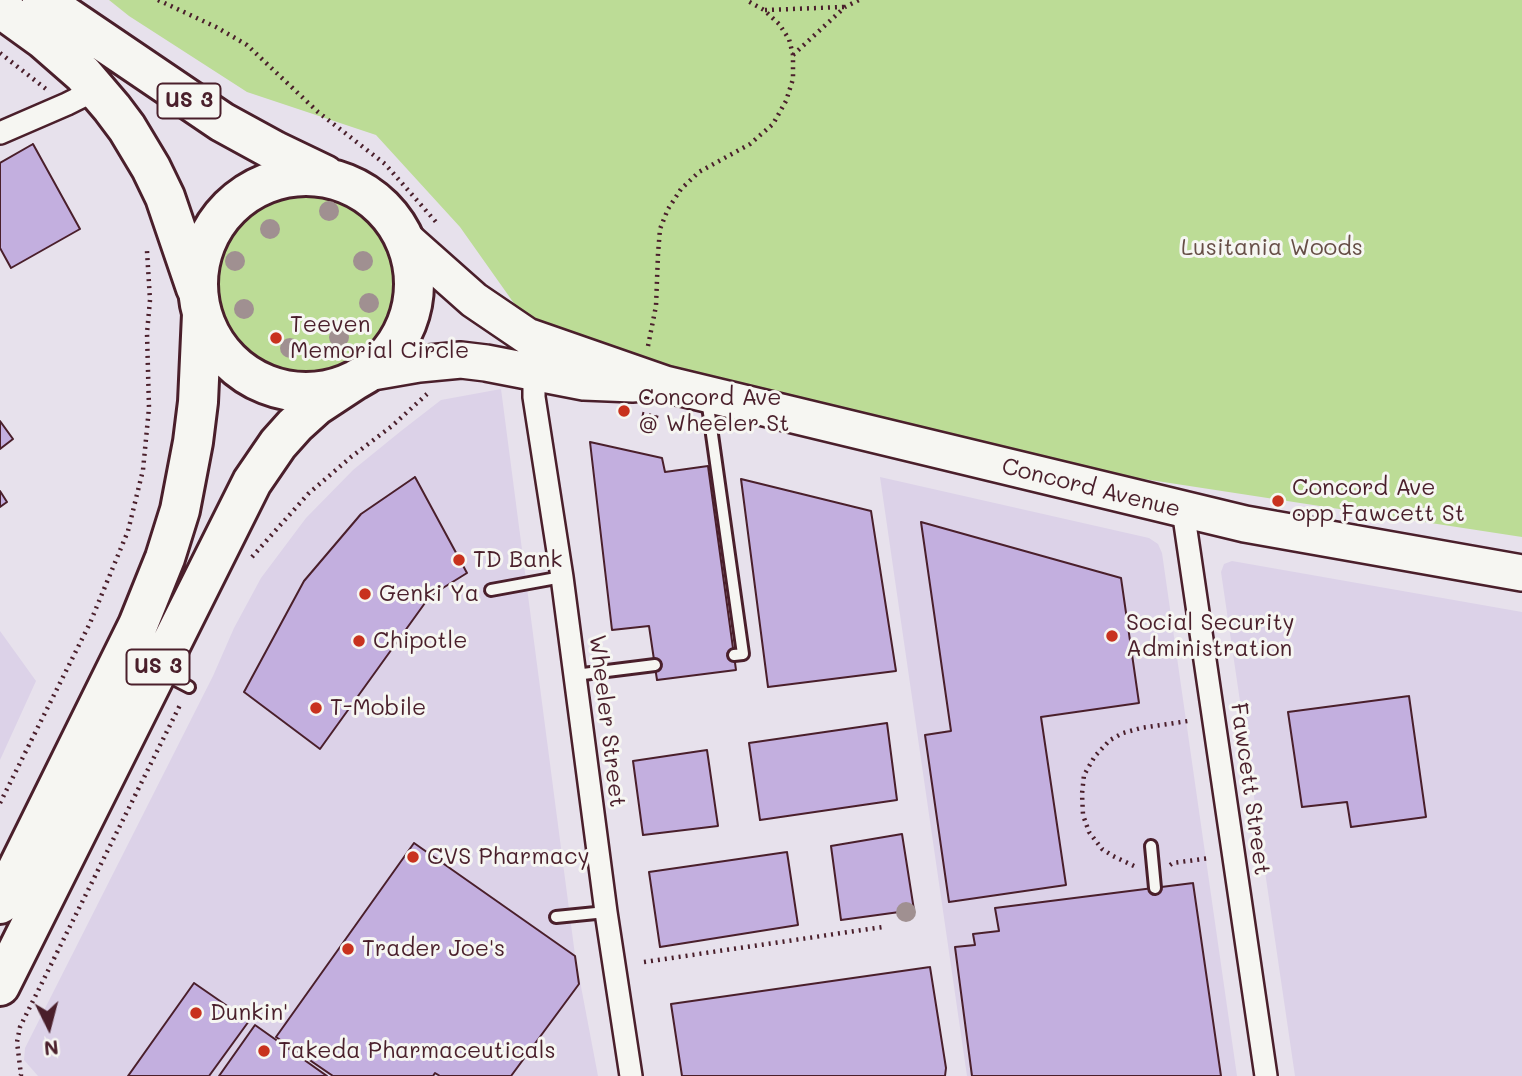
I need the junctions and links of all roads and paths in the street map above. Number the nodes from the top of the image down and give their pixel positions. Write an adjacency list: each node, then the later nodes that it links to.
1 (42, 0): 13 (highway, US 3)
2 (158, 0): 14 (path)
3 (746, 0): 7 (path)
4 (859, 0): 5 (path)
5 (845, 7): 7 (path); 9 (path)
6 (0, 8): 11 (highway, US 3)
7 (764, 10): 9 (path)
8 (0, 54): 10 (path)
9 (793, 55): 18 (path)
10 (41, 84)
11 (97, 89): 12 (street); 17 (highway, US 3)
12 (0, 133)
13 (346, 184): 15 (highway, US 3); 17 (highway)
14 (443, 228)
15 (403, 237): 20 (highway, US 3); 21 (main road, Concord Avenue)
16 (146, 245): 34 (path)
17 (201, 306): 20 (highway); 40 (highway, US 3)
18 (659, 350)
19 (534, 373): 20 (main road, Concord Avenue); 21 (main road, Concord Avenue); 27 (street, Wheeler Street)
20 (362, 376): 32 (highway, US 3)
21 (665, 384): 23 (main road, Concord Avenue)
22 (432, 389): 25 (path)
23 (706, 394): 24 (main road, Concord Avenue); 29 (lane)
24 (1183, 510): 26 (main road, Concord Avenue); 48 (street, Fawcett Street)
25 (246, 565)
26 (1522, 573)
27 (562, 577): 28 (lane); 31 (street, Wheeler Street)
28 (491, 590)
29 (734, 655)
30 (655, 665): 31 (lane)
31 (575, 675): 41 (street, Wheeler Street)
32 (173, 679): 45 (highway, US 3); 46 (path)
33 (1188, 721): 37 (path)
34 (0, 803)
35 (1151, 846): 39 (lane)
36 (1210, 858): 38 (path)
37 (1136, 869)
38 (1171, 877)
39 (1155, 888)
40 (0, 904)
41 (606, 912): 42 (lane); 47 (street, Wheeler Street)
42 (556, 917)
43 (883, 927): 44 (path)
44 (644, 962)
45 (0, 986)
46 (20, 1076)
47 (631, 1076)
48 (1266, 1076)

